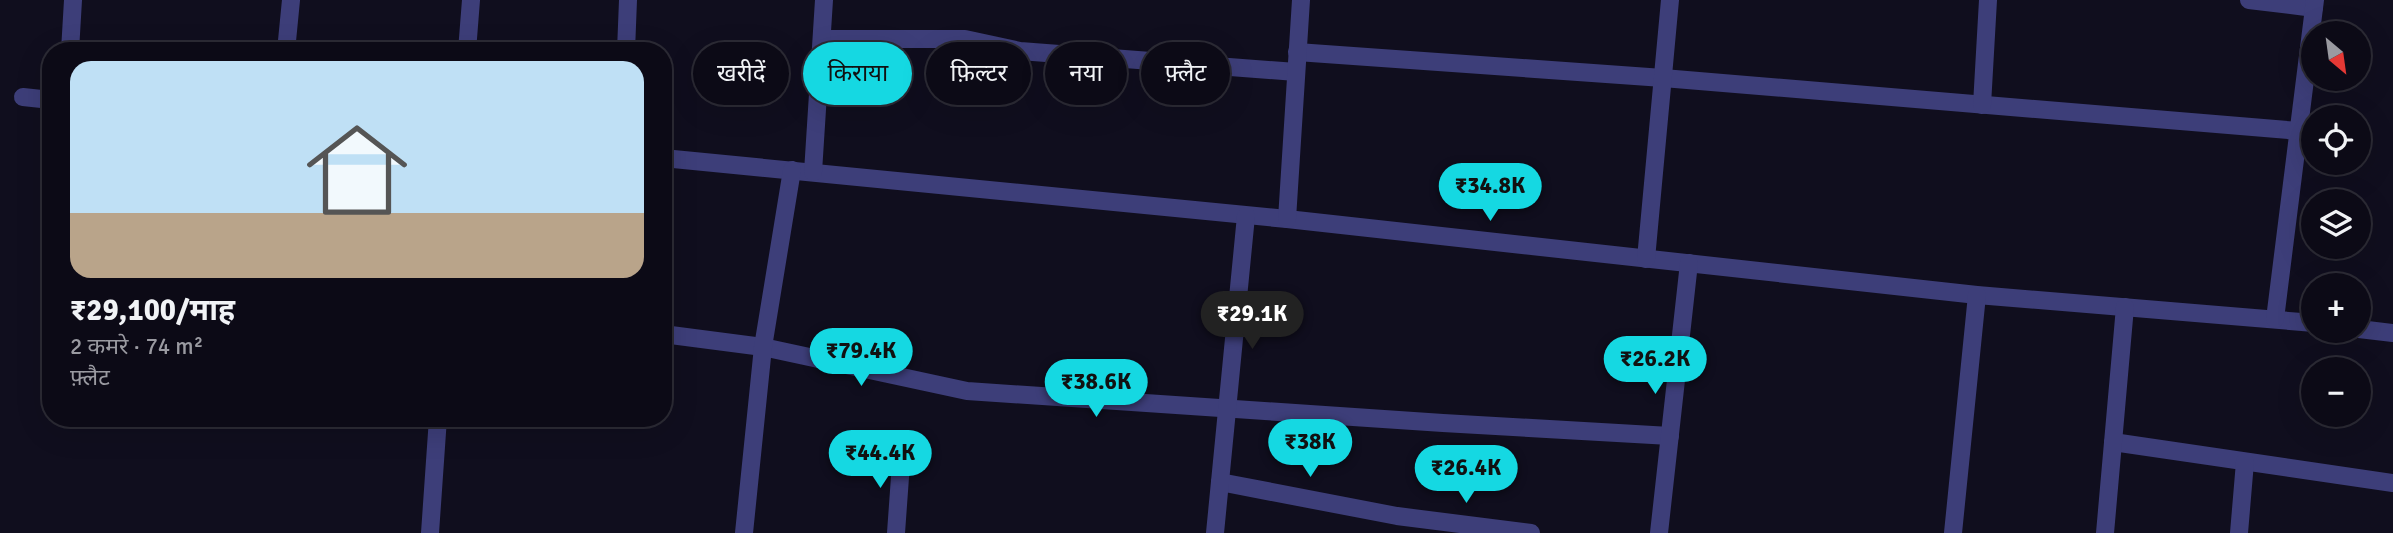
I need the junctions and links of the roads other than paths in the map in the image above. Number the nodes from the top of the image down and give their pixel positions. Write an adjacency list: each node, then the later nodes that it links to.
1 (72, 0): 12 (street)
2 (291, 0): 13 (street)
3 (471, 0): 14 (street)
4 (628, 0): 15 (street)
5 (824, 0): 11 (street)
6 (1301, 0): 16 (street)
7 (1670, 0): 18 (street)
8 (1988, 0): 21 (street)
9 (2249, 0): 10 (street)
10 (2315, 4): 22 (street)
11 (822, 39): 17 (street); 25 (street)
12 (70, 42)
13 (287, 42)
14 (468, 42)
15 (626, 42)
16 (1297, 52): 17 (street); 18 (street)
17 (1296, 72): 27 (street)
18 (1663, 78): 21 (street); 28 (street)
19 (23, 97): 20 (street)
20 (42, 99)
21 (1982, 105): 22 (street)
22 (2299, 131): 32 (street)
23 (672, 159): 24 (street)
24 (792, 170): 25 (street); 37 (street)
25 (813, 172): 26 (street)
26 (1246, 216): 27 (street); 38 (street)
27 (1287, 219): 28 (street)
28 (1646, 259): 29 (street)
29 (1689, 263): 30 (street); 40 (street)
30 (1977, 295): 31 (street); 52 (street)
31 (2125, 307): 32 (street); 41 (street)
32 (2275, 319): 33 (street)
33 (2301, 322)
34 (2371, 330): 35 (street)
35 (2393, 333)
36 (672, 335): 37 (street)
37 (763, 347): 38 (street); 47 (street)
38 (1227, 409): 40 (street); 44 (street)
39 (437, 427): 46 (street)
40 (1670, 436): 51 (street)
41 (2113, 442): 43 (street); 53 (street)
42 (902, 449): 48 (street)
43 (2245, 462): 45 (street); 54 (street)
44 (1220, 482): 49 (street); 50 (street)
45 (2393, 483)
46 (430, 533)
47 (744, 533)
48 (896, 533)
49 (1215, 533)
50 (1531, 533)
51 (1659, 533)
52 (1953, 533)
53 (2105, 533)
54 (2239, 533)

